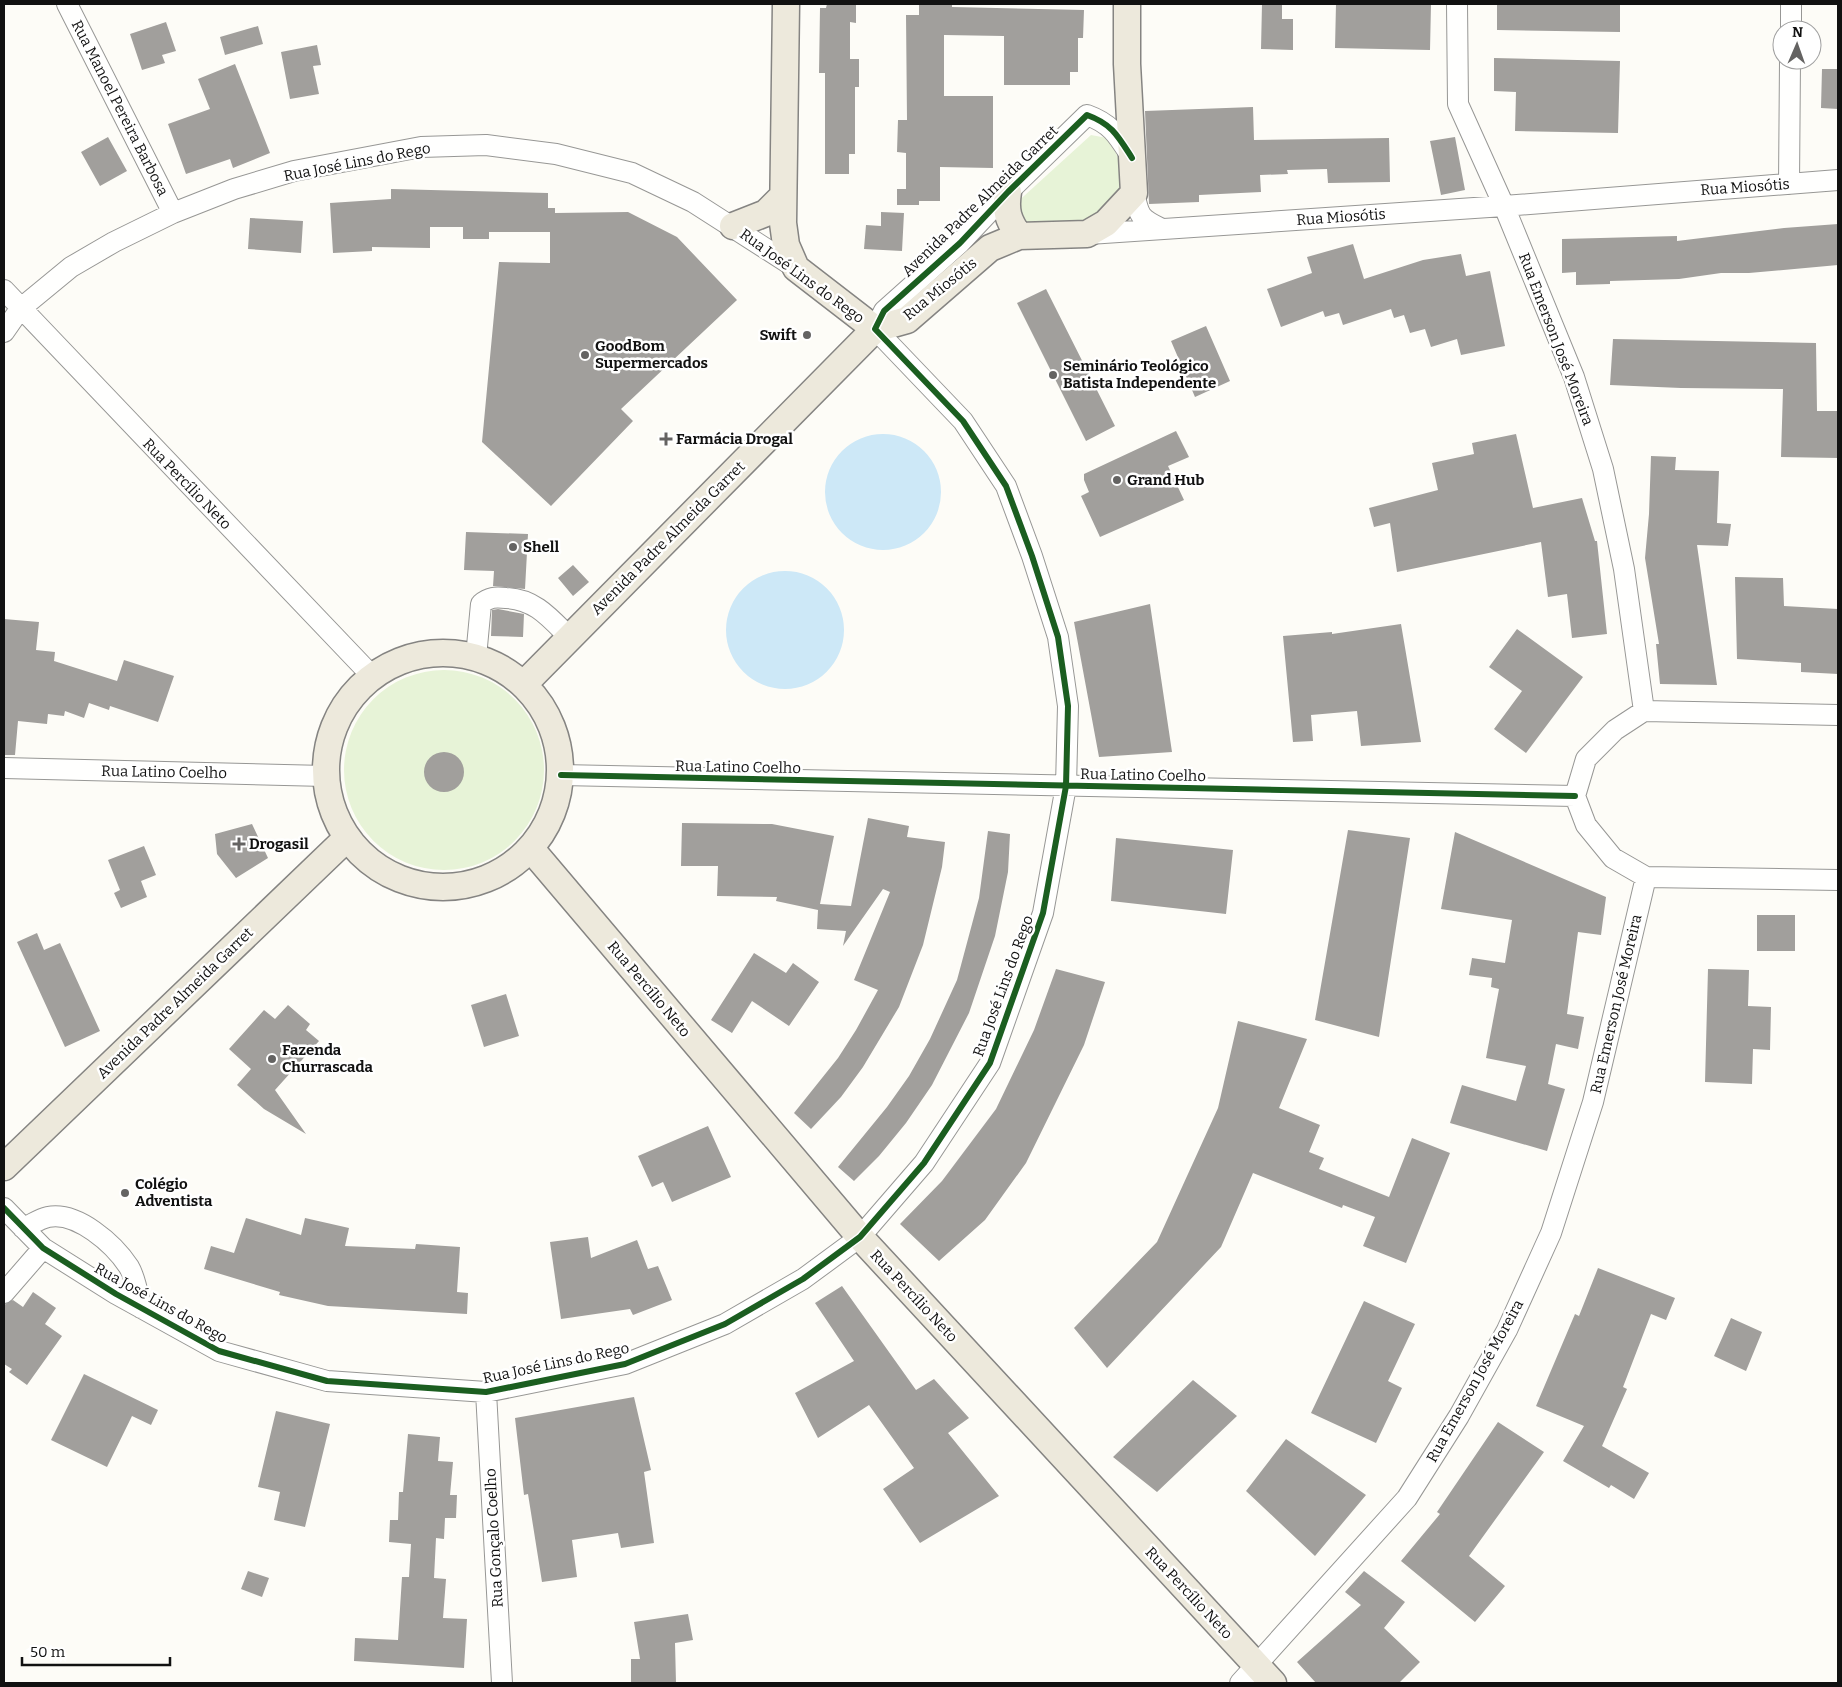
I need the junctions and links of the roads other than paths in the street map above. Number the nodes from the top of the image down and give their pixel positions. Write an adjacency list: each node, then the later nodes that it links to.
1 (67, 4): 15 (street, Rua Manoel Pereira Barbosa)
2 (786, 4): 13 (main road)
3 (1127, 4): 8 (main road)
4 (1457, 4): 14 (street, Rua Emerson José Moreira)
5 (1791, 4): 6 (street)
6 (1791, 20)
7 (1790, 70): 10 (street)
8 (1132, 158): 11 (street, Avenida Padre Almeida Garret); 12 (main road)
9 (1838, 180): 10 (street, Rua Miosótis)
10 (1789, 184): 14 (street, Rua Miosótis)
11 (1008, 192): 19 (main road); 23 (street, Avenida Padre Almeida Garret)
12 (1134, 193): 17 (street); 18 (main road)
13 (783, 196): 16 (main road); 20 (main road)
14 (1504, 206): 17 (street, Rua Miosótis); 29 (street, Rua Emerson José Moreira)
15 (173, 213): 16 (street, Rua José Lins do Rego); 22 (street, Rua José Lins do Rego)
16 (733, 226): 20 (street, Rua José Lins do Rego)
17 (1160, 228): 18 (street, Rua Miosótis)
18 (1087, 234): 19 (main road, Rua Miosótis)
19 (1019, 236): 23 (main road, Rua Miosótis)
20 (796, 268): 23 (main road, Rua José Lins do Rego)
21 (4, 290): 22 (street, Rua Percílio Neto)
22 (20, 309): 24 (street); 27 (street, Rua Percílio Neto)
23 (875, 329): 25 (main road, Avenida Padre Almeida Garret); 34 (street, Rua José Lins do Rego)
24 (4, 332)
25 (570, 638): 26 (street); 28 (main road, Avenida Padre Almeida Garret)
26 (476, 657): 27 (main road); 28 (main road)
27 (372, 676): 33 (main road)
28 (524, 684): 32 (main road)
29 (1644, 711): 30 (street); 35 (street)
30 (1838, 715)
31 (4, 768): 33 (street, Rua Latino Coelho)
32 (561, 775): 34 (street, Rua Latino Coelho); 37 (main road)
33 (325, 776): 36 (main road)
34 (1066, 786): 35 (street, Rua Latino Coelho); 43 (street, Rua José Lins do Rego)
35 (1575, 796): 38 (street)
36 (347, 838): 37 (main road); 40 (main road, Avenida Padre Almeida Garret)
37 (530, 849): 43 (main road, Rua Percílio Neto)
38 (1646, 877): 39 (street); 48 (street, Rua Emerson José Moreira)
39 (1838, 880)
40 (4, 1166)
41 (4, 1208): 42 (street, Rua José Lins do Rego)
42 (23, 1228): 44 (street, Rua José Lins do Rego); 46 (street)
43 (860, 1237): 47 (street, Rua José Lins do Rego); 48 (main road, Rua Percílio Neto)
44 (43, 1248): 45 (street); 46 (street, Rua José Lins do Rego)
45 (4, 1293)
46 (141, 1308): 47 (street, Rua José Lins do Rego)
47 (486, 1392): 49 (street, Rua Gonçalo Coelho)
48 (1257, 1678)
49 (502, 1683)

